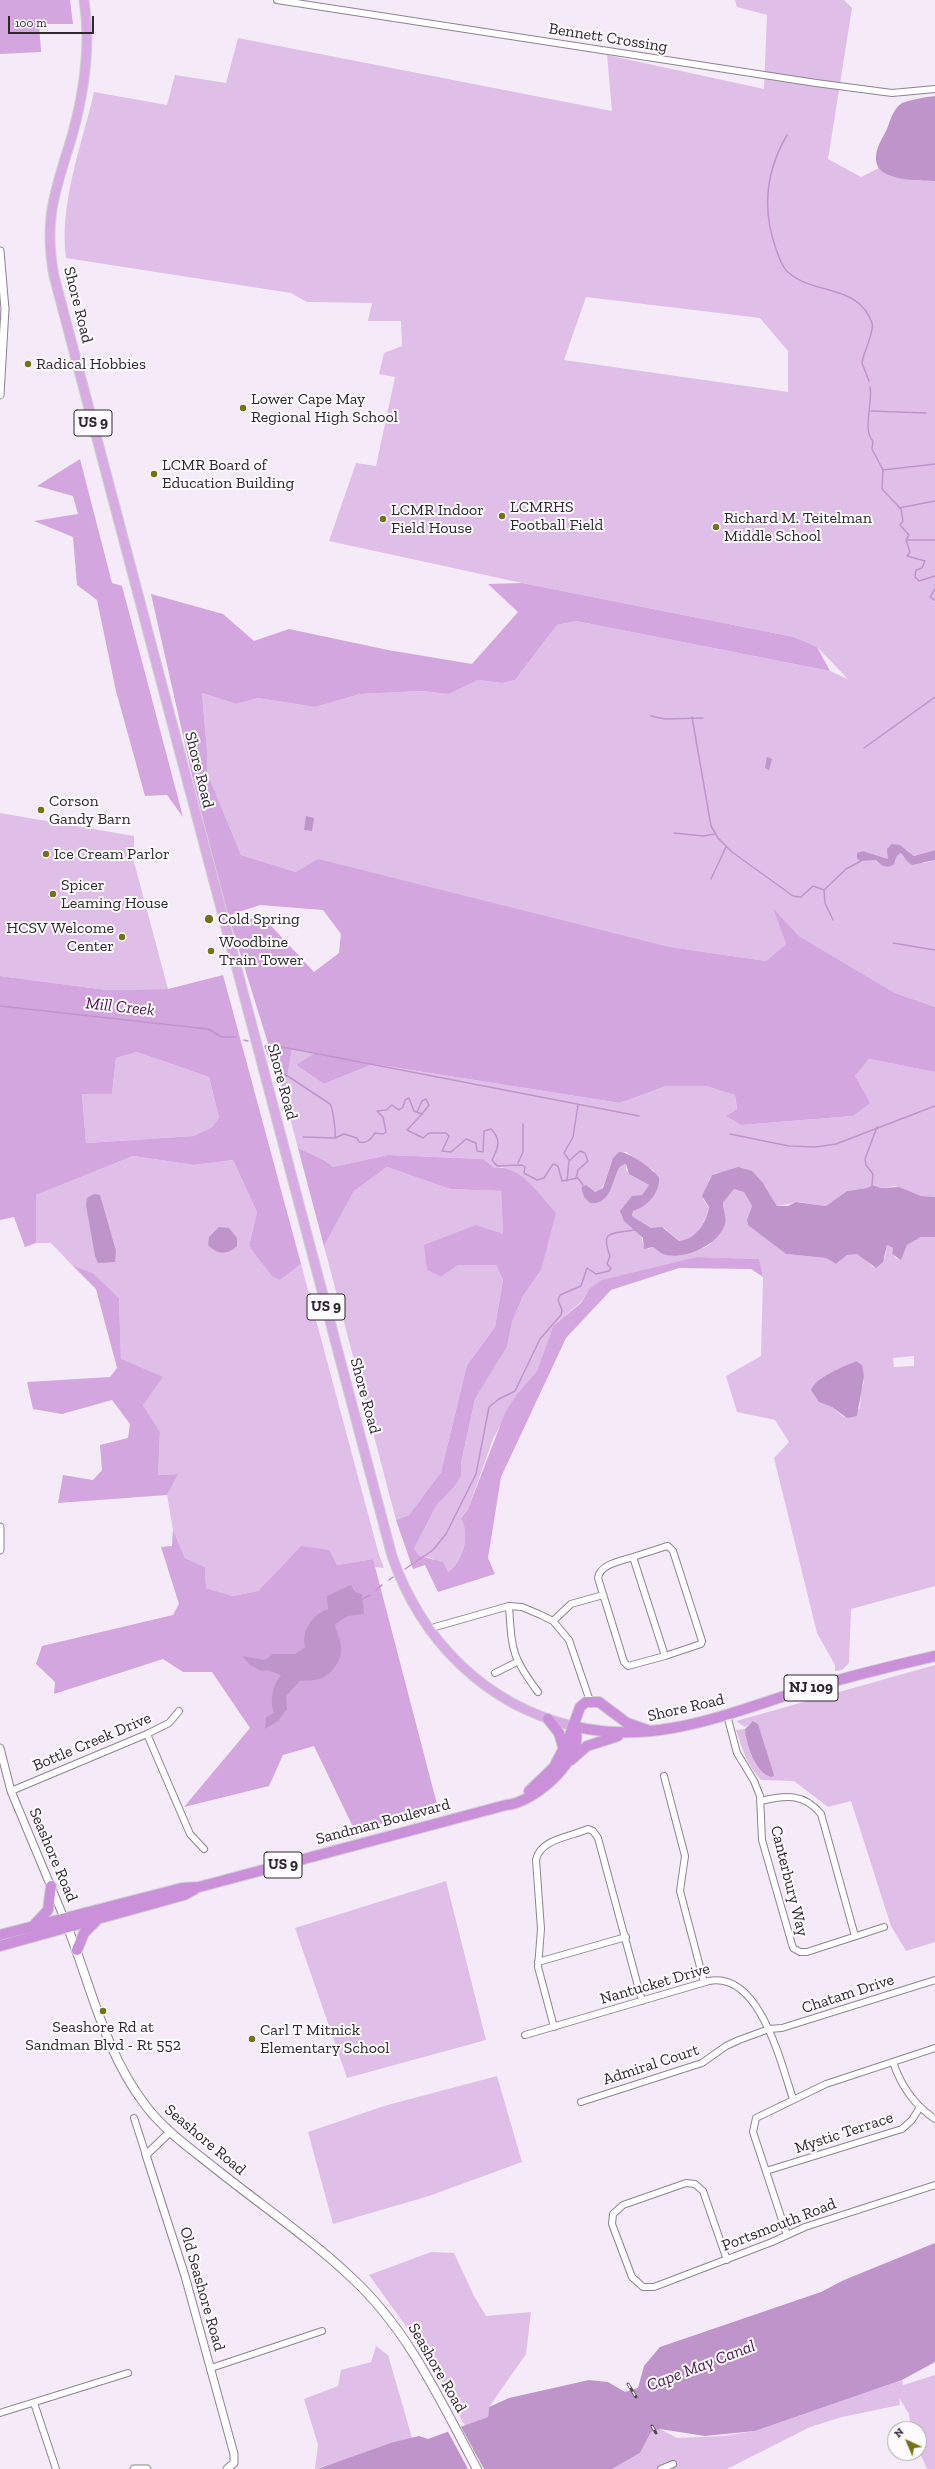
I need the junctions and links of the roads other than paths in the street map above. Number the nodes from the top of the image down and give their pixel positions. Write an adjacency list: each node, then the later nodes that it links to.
1 (84, 0): 13 (main road, Shore Road / US 9)
2 (277, 0): 3 (street, Bennett Crossing)
3 (935, 89)
4 (0, 250): 5 (street)
5 (1, 264): 6 (street)
6 (0, 395)
7 (0, 1527): 8 (street)
8 (0, 1550)
9 (633, 1557): 10 (street); 14 (street); 14 (street)
10 (603, 1595): 12 (street); 14 (street)
11 (508, 1606): 12 (street); 13 (street); 16 (street)
12 (553, 1621): 19 (street)
13 (429, 1631): 22 (main road, Shore Road / US 9)
14 (665, 1656)
15 (935, 1656): 21 (highway, Shore Road / NJ 109)
16 (517, 1662): 17 (street); 18 (street)
17 (495, 1673)
18 (538, 1692)
19 (590, 1701): 23 (highway); 24 (highway)
20 (180, 1711): 26 (street, Bottle Creek Drive)
21 (727, 1715): 24 (highway, Shore Road / NJ 109); 32 (street, Canterbury Way)
22 (548, 1719): 23 (main road, Shore Road / US 9); 28 (highway)
23 (573, 1726): 25 (highway, Shore Road / NJ 109); 28 (highway, Sandman Boulevard); 29 (highway, Sandman Boulevard / US 9)
24 (652, 1732): 25 (highway, Shore Road / NJ 109)
25 (628, 1733): 29 (highway)
26 (147, 1734): 31 (street, Bottle Creek Drive); 34 (street)
27 (0, 1748): 31 (street, Seashore Road)
28 (564, 1750): 33 (highway, Sandman Boulevard / US 9)
29 (561, 1770): 33 (highway, Sandman Boulevard / US 9)
30 (664, 1776): 48 (street)
31 (12, 1791): 35 (street, Seashore Road)
32 (761, 1801): 42 (street); 42 (street, Canterbury Way)
33 (506, 1804): 36 (highway, Sandman Boulevard / US 9)
34 (204, 1849)
35 (51, 1886): 38 (street, Seashore Road); 39 (highway)
36 (199, 1887): 37 (highway, Sandman Boulevard / US 9); 38 (highway, Sandman Boulevard / US 9)
37 (98, 1920): 38 (highway, Sandman Boulevard / US 9); 45 (highway)
38 (66, 1923): 39 (highway, Sandman Boulevard / US 9); 44 (highway, Sandman Boulevard / US 9); 45 (main road, Seashore Road)
39 (32, 1926): 41 (highway, Sandman Boulevard / US 9)
40 (884, 1927): 42 (street, Canterbury Way)
41 (0, 1935)
42 (855, 1936)
43 (626, 1937): 46 (street); 46 (street); 49 (street)
44 (0, 1946)
45 (77, 1950): 60 (main road, Seashore Road)
46 (538, 1962): 50 (street)
47 (935, 1980): 51 (street, Chatam Drive)
48 (704, 1982): 49 (street, Nantucket Drive); 51 (street, Nantucket Drive)
49 (642, 2001): 50 (street, Nantucket Drive)
50 (554, 2027): 52 (street, Nantucket Drive)
51 (769, 2029): 55 (street, Nantucket Drive); 56 (street, Admiral Court)
52 (525, 2035)
53 (935, 2048): 54 (street)
54 (893, 2062): 55 (street); 57 (street)
55 (793, 2099): 62 (street)
56 (581, 2102)
57 (920, 2107): 59 (street); 62 (street, Mystic Terrace)
58 (134, 2118): 61 (street)
59 (935, 2118)
60 (170, 2132): 61 (street); 76 (main road, Seashore Road)
61 (146, 2155): 67 (street, Old Seashore Road)
62 (766, 2171): 64 (street)
63 (935, 2185): 64 (street, Portsmouth Road)
64 (788, 2235): 65 (street, Portsmouth Road)
65 (727, 2260): 65 (street, Portsmouth Road)
66 (322, 2331): 67 (street)
67 (210, 2368): 75 (street, Old Seashore Road)
68 (128, 2373): 69 (street)
69 (34, 2403): 70 (street); 72 (street)
70 (0, 2413)
71 (673, 2464): 77 (street)
72 (56, 2469)
73 (134, 2469): 74 (street)
74 (147, 2469)
75 (227, 2469)
76 (477, 2469)
77 (661, 2469)

